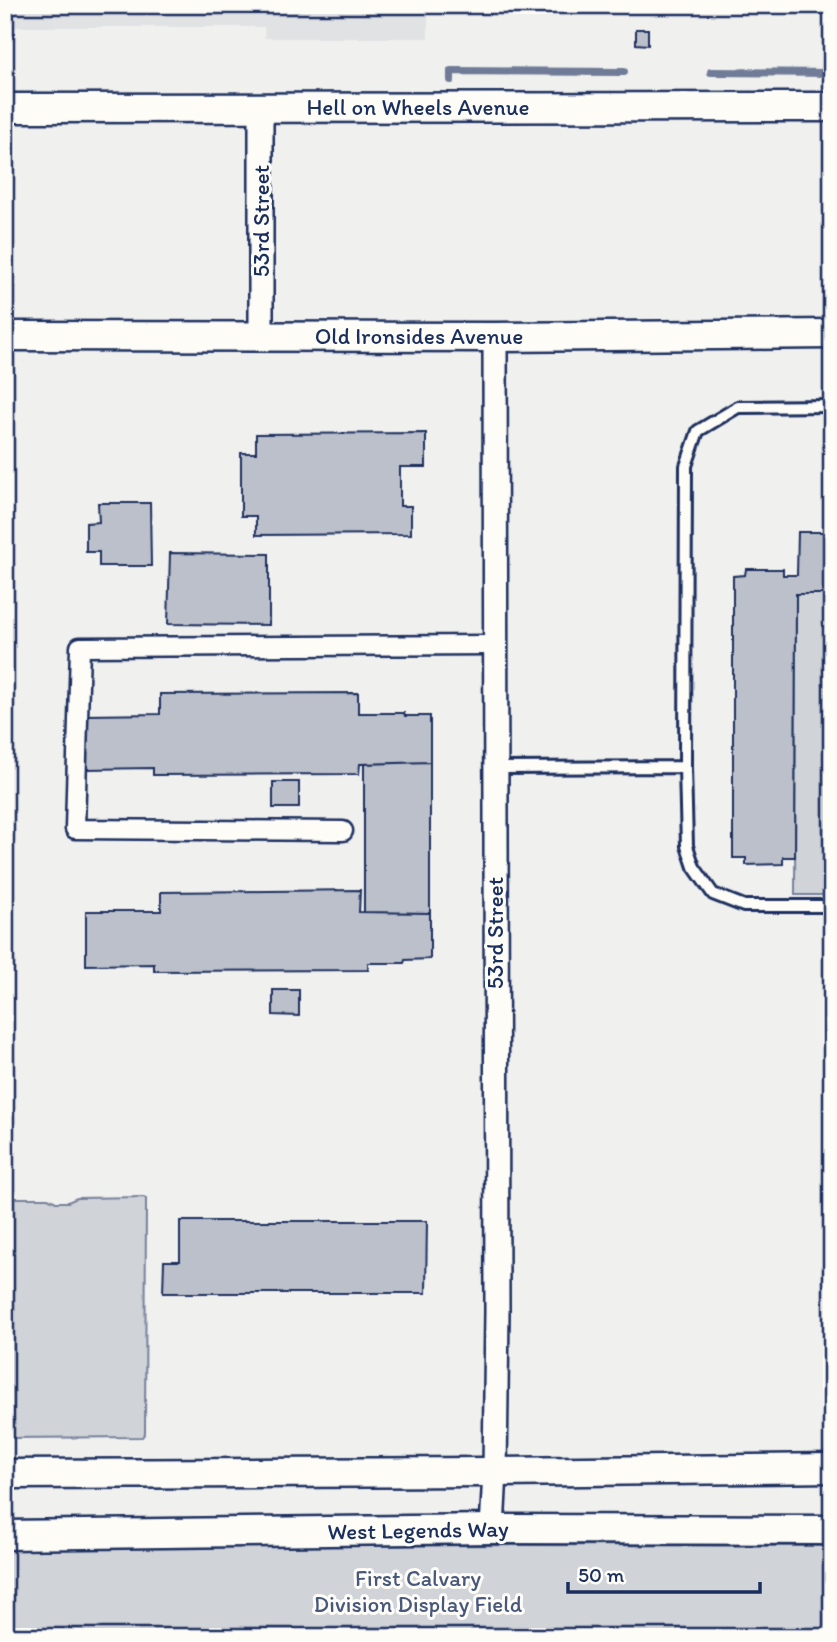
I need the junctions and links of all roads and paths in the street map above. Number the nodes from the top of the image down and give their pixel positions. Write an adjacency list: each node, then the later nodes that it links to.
1 (261, 107): 2 (street, Hell on Wheels Avenue); 3 (street, Hell on Wheels Avenue); 6 (street, 53rd Street)
2 (832, 107)
3 (5, 108)
4 (832, 334): 7 (street, Old Ironsides Avenue)
5 (5, 336): 6 (street, Old Ironsides Avenue)
6 (261, 336): 7 (street, Old Ironsides Avenue)
7 (495, 337): 9 (street, 53rd Street)
8 (832, 406): 10 (lane)
9 (494, 645): 11 (street, 53rd Street); 12 (street)
10 (685, 767): 11 (lane); 13 (lane)
11 (494, 768): 15 (street, 53rd Street)
12 (342, 831)
13 (832, 906)
14 (832, 1468): 15 (street)
15 (495, 1472): 16 (street); 17 (street, 53rd Street)
16 (5, 1474)
17 (492, 1529): 18 (street, West Legends Way); 19 (street, West Legends Way)
18 (832, 1530)
19 (5, 1535)

